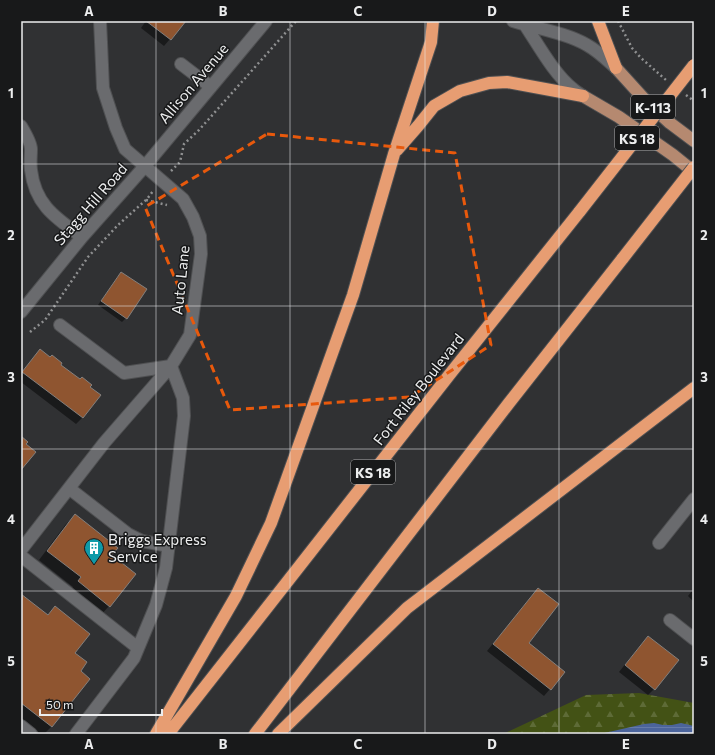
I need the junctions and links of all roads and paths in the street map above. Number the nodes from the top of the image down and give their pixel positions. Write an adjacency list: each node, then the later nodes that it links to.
1 (100, 21): 20 (street, Stagg Hill Road)
2 (266, 21): 13 (street, Allison Avenue)
3 (296, 21): 22 (path)
4 (433, 21): 19 (highway)
5 (513, 21): 8 (street, K-113)
6 (598, 21): 11 (highway)
7 (618, 21): 12 (path)
8 (524, 23): 11 (street, K-113); 15 (street, K-113)
9 (181, 64): 13 (street)
10 (694, 65): 46 (highway, Fort Riley Boulevard / KS 18, bridge)
11 (616, 68): 18 (main road, K-113)
12 (667, 80)
13 (211, 87): 20 (street, Allison Avenue)
14 (683, 93): 16 (path)
15 (583, 96): 19 (highway); 23 (main road, K-113)
16 (694, 101)
17 (21, 126): 27 (street)
18 (694, 141)
19 (394, 154): 45 (highway)
20 (145, 166): 27 (street, Stagg Hill Road); 31 (street, Auto Lane)
21 (694, 167): 47 (highway, bridge)
22 (174, 168)
23 (694, 172)
24 (153, 190): 25 (path)
25 (146, 200): 26 (path); 30 (path)
26 (168, 205)
27 (82, 237): 28 (street, Stagg Hill Road)
28 (21, 312)
29 (60, 325): 31 (street)
30 (30, 332)
31 (170, 366): 33 (street, Auto Lane); 36 (street)
32 (694, 388): 48 (highway)
33 (70, 489): 36 (street); 37 (street, Auto Lane)
34 (694, 499): 35 (street)
35 (658, 543)
36 (169, 546): 41 (street)
37 (21, 550)
38 (21, 556): 41 (street)
39 (670, 620): 40 (street)
40 (694, 639)
41 (138, 648): 44 (street)
42 (21, 726): 43 (street)
43 (31, 734)
44 (76, 734)
45 (156, 734)
46 (168, 734)
47 (255, 734)
48 (278, 734)

